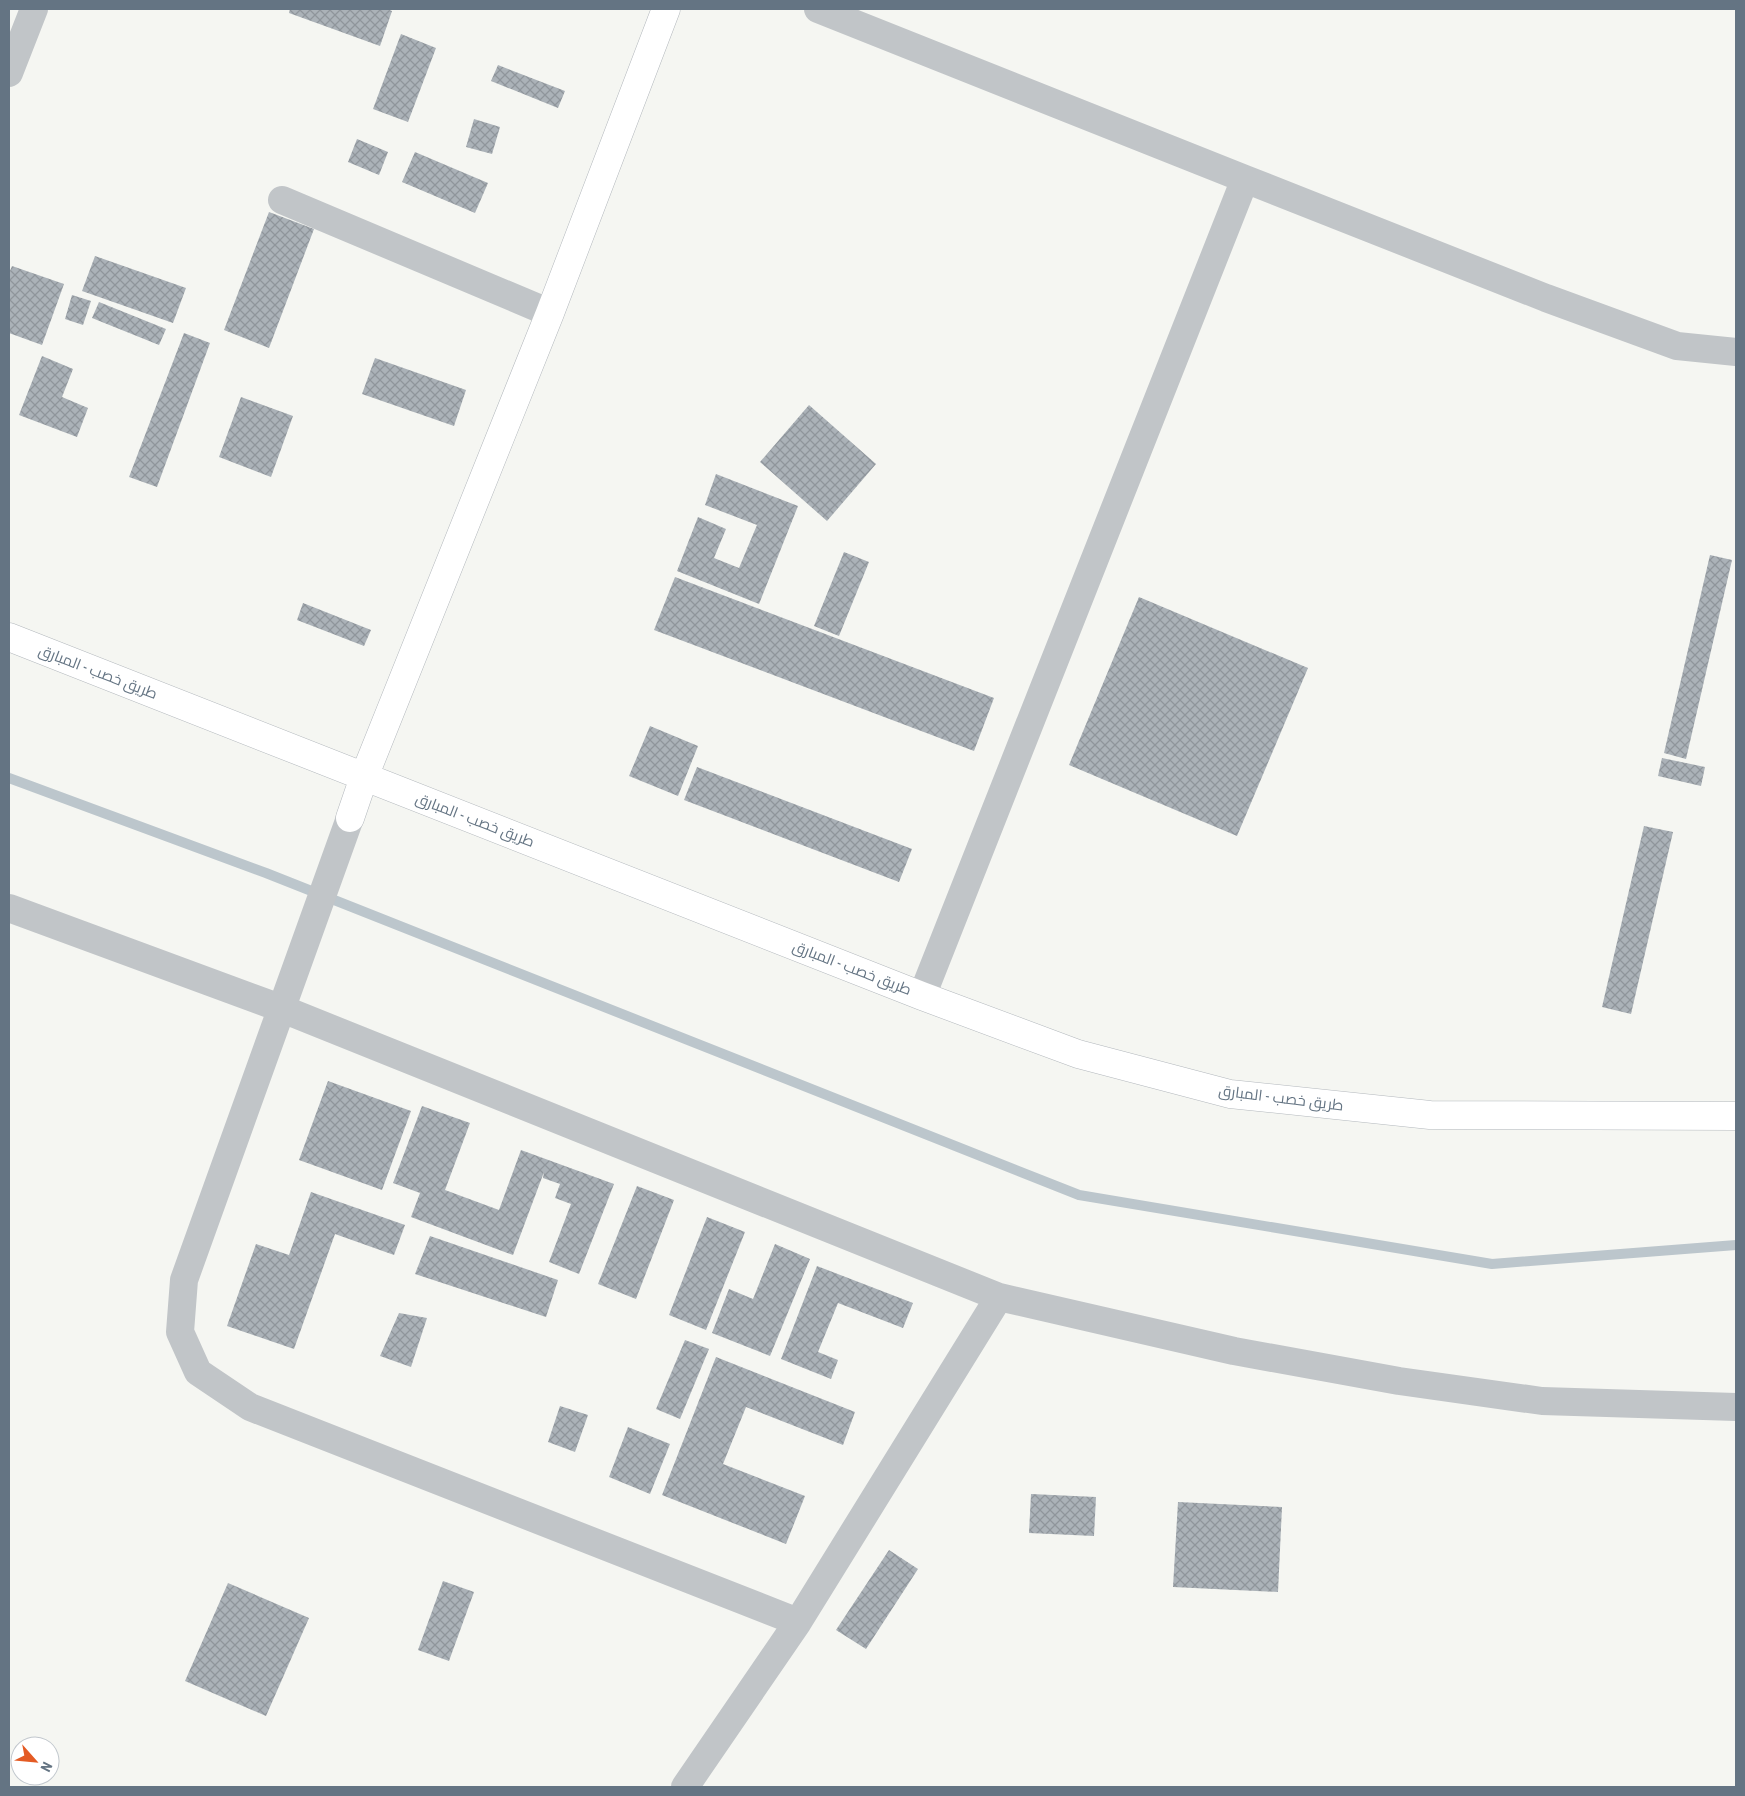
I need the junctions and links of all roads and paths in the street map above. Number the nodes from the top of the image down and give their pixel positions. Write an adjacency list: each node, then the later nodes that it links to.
1 (34, 9): 4 (street)
2 (666, 9): 7 (main road)
3 (818, 9): 5 (street)
4 (9, 73)
5 (1246, 179): 8 (street); 13 (street)
6 (282, 200): 7 (street)
7 (550, 313): 10 (main road)
8 (1736, 352)
9 (9, 637): 10 (main road, طريق خصب - المبارق)
10 (364, 777): 11 (main road); 13 (main road, طريق خصب - المبارق)
11 (350, 818): 14 (street)
12 (9, 908): 14 (street)
13 (922, 996): 15 (main road, طريق خصب - المبارق)
14 (280, 1008): 16 (street); 18 (street)
15 (1736, 1116)
16 (999, 1297): 17 (street); 18 (street)
17 (1736, 1408)
18 (798, 1622): 19 (street)
19 (684, 1787)

